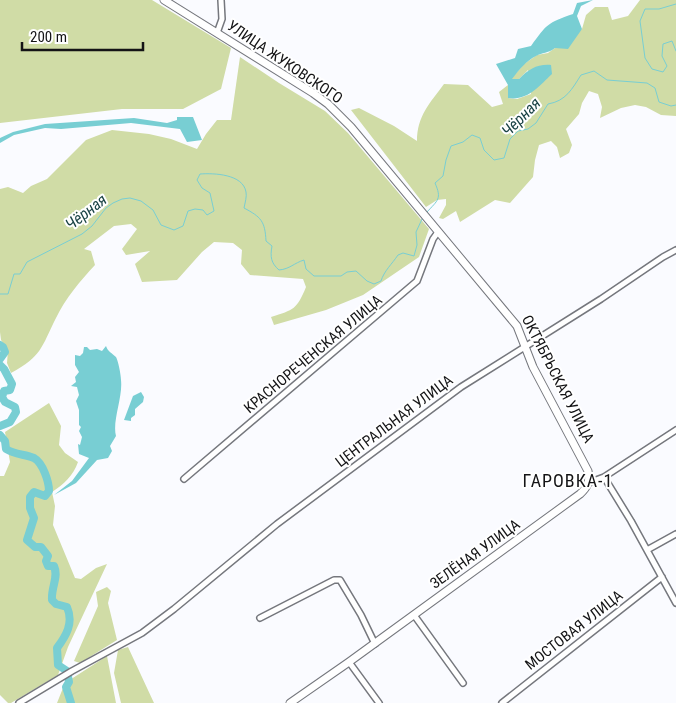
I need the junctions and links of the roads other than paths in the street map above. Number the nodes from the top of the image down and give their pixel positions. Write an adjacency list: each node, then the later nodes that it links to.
1 (164, 0): 3 (main road, УЛИЦА ЖУКОВСКОГО)
2 (222, 0): 3 (street)
3 (216, 33): 4 (main road, УЛИЦА ЖУКОВСКОГО)
4 (433, 225): 5 (main road, ОКТЯБРЬСКАЯ УЛИЦА)
5 (438, 232): 7 (main road, ОКТЯБРЬСКАЯ УЛИЦА); 10 (street, КРАСНОРЕЧЕНСКАЯ УЛИЦА)
6 (676, 250): 7 (street, ЦЕНТРАЛЬНАЯ УЛИЦА)
7 (526, 347): 11 (main road, ОКТЯБРЬСКАЯ УЛИЦА); 21 (street, ЦЕНТРАЛЬНАЯ УЛИЦА)
8 (676, 430): 9 (street, ЗЕЛЁНАЯ УЛИЦА)
9 (604, 478): 11 (street, ЗЕЛЁНАЯ УЛИЦА); 13 (street)
10 (184, 480)
11 (588, 483): 16 (main road, ЗЕЛЁНАЯ УЛИЦА)
12 (676, 534): 13 (street)
13 (647, 550): 14 (street)
14 (662, 577): 15 (street); 24 (street, МОСТОВАЯ УЛИЦА)
15 (676, 603)
16 (414, 615): 18 (main road, ЗЕЛЁНАЯ УЛИЦА); 20 (street)
17 (260, 618): 18 (street)
18 (375, 644): 19 (main road, ЗЕЛЁНАЯ УЛИЦА)
19 (349, 662): 22 (main road, ЗЕЛЁНАЯ УЛИЦА); 23 (street)
20 (464, 683)
21 (19, 703)
22 (290, 703)
23 (379, 703)
24 (502, 703)

